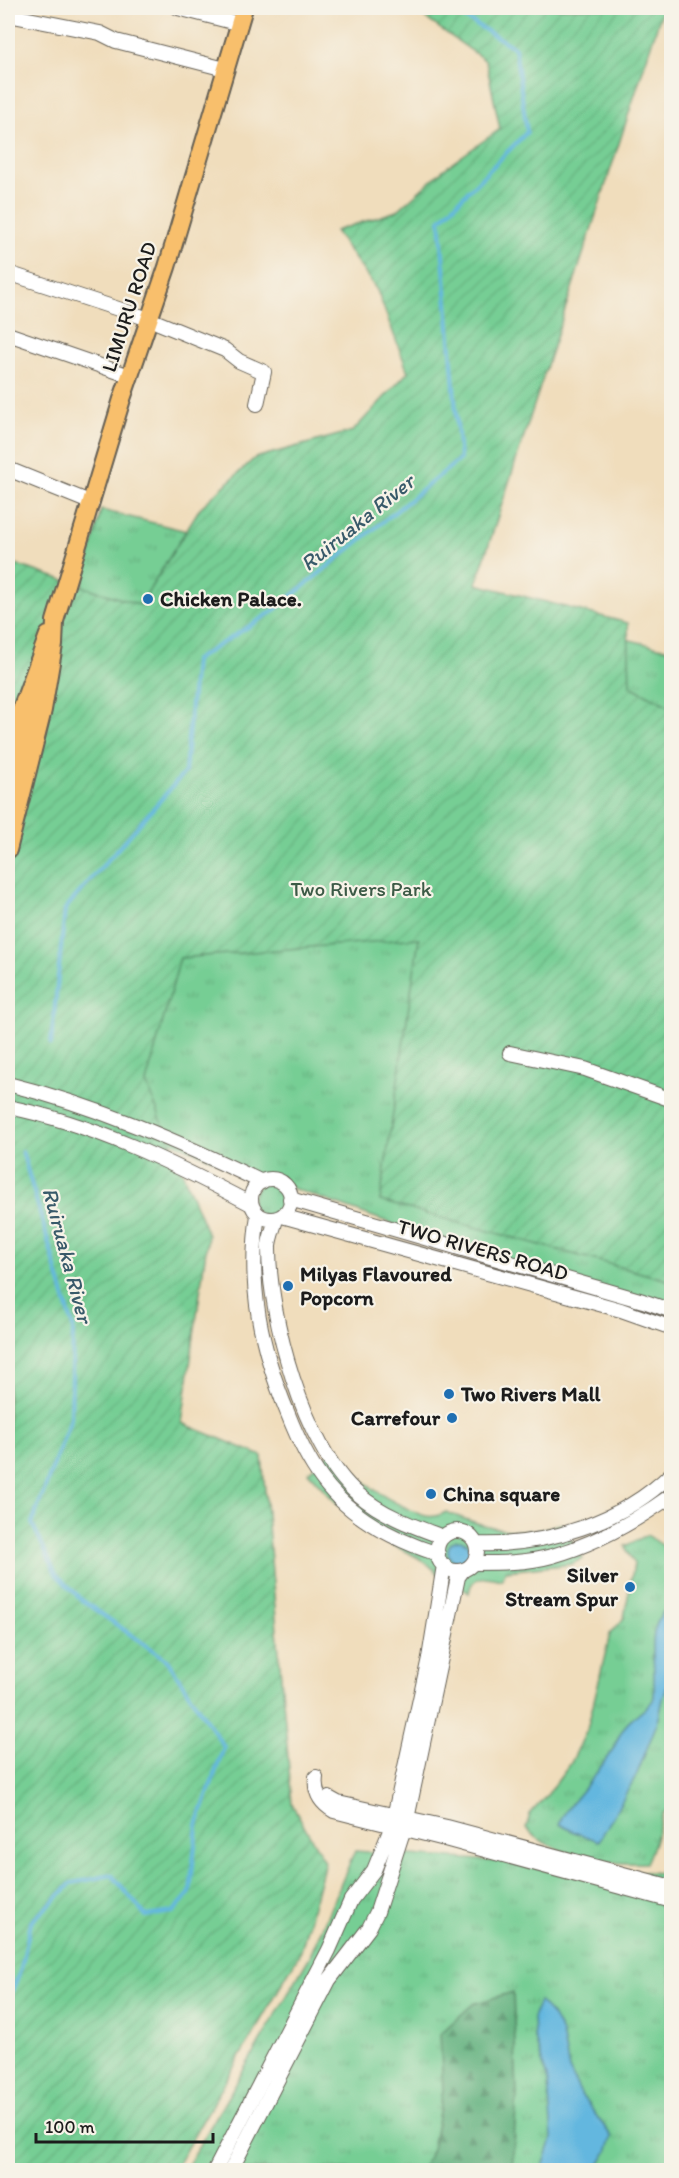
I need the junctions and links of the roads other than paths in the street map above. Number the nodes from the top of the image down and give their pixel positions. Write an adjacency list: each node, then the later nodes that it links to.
1 (178, 8): 4 (street)
2 (244, 8): 4 (main road, LIMURU ROAD)
3 (8, 15): 5 (street)
4 (240, 24): 5 (main road, LIMURU ROAD)
5 (225, 69): 7 (main road, LIMURU ROAD)
6 (8, 273): 7 (street)
7 (149, 319): 9 (main road, LIMURU ROAD); 10 (street)
8 (8, 333): 9 (street)
9 (130, 376): 12 (main road, LIMURU ROAD)
10 (257, 404)
11 (8, 469): 12 (street)
12 (92, 502): 13 (main road, LIMURU ROAD)
13 (55, 626): 14 (main road, LIMURU ROAD); 15 (main road, LIMURU ROAD); 16 (main road, LIMURU ROAD)
14 (8, 745)
15 (8, 796)
16 (8, 850)
17 (510, 1053): 19 (street)
18 (13, 1085): 20 (street); 21 (street)
19 (672, 1100)
20 (11, 1108): 23 (street)
21 (262, 1182): 22 (street); 23 (street)
22 (290, 1199): 24 (street); 25 (street, TWO RIVERS ROAD)
23 (255, 1209): 24 (street); 33 (street)
24 (279, 1218): 26 (street, TWO RIVERS ROAD); 31 (street)
25 (388, 1227): 26 (street); 27 (street, TWO RIVERS ROAD)
26 (384, 1244): 28 (street, TWO RIVERS ROAD)
27 (672, 1311)
28 (672, 1328)
29 (672, 1473): 32 (street)
30 (672, 1495): 34 (street)
31 (443, 1536): 32 (street); 33 (street)
32 (476, 1544): 34 (street)
33 (441, 1560): 34 (street); 35 (street)
34 (468, 1566): 35 (street)
35 (399, 1822): 35 (street); 36 (street); 37 (street); 38 (street); 39 (street)
36 (672, 1887)
37 (672, 1901)
38 (215, 2170)
39 (231, 2170)

